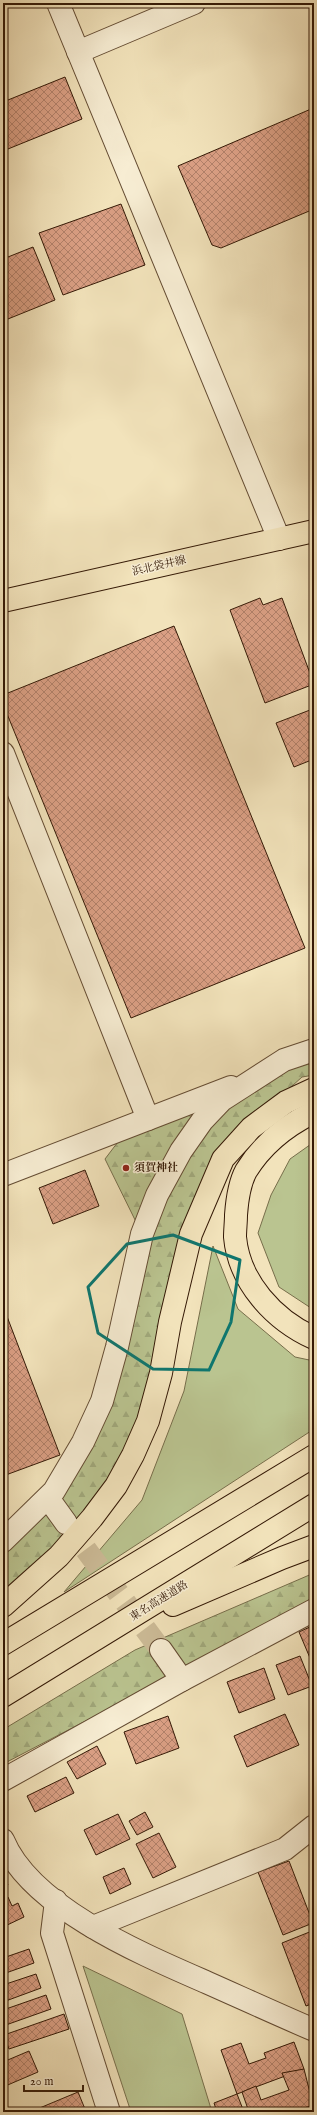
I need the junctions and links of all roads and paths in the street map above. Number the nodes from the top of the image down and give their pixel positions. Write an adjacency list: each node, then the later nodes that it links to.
1 (58, 3): 3 (street)
2 (194, 3): 3 (street)
3 (78, 52): 5 (street)
4 (314, 531): 5 (main road, 浜北袋井線)
5 (278, 539): 6 (main road, 浜北袋井線)
6 (3, 601)
7 (3, 752): 12 (street)
8 (314, 1050): 9 (street)
9 (249, 1082): 12 (street); 16 (street)
10 (314, 1089): 21 (main road)
11 (314, 1112): 14 (main road)
12 (148, 1119): 13 (street)
13 (3, 1176)
14 (314, 1338)
15 (314, 1456): 24 (main road)
16 (48, 1498): 18 (street); 19 (street)
17 (314, 1506): 23 (main road, 東名高速道路)
18 (66, 1523)
19 (3, 1541)
20 (314, 1546): 23 (main road)
21 (3, 1606)
22 (314, 1610): 26 (street)
23 (91, 1642): 27 (main road, 東名高速道路)
24 (3, 1644)
25 (161, 1650): 26 (street)
26 (182, 1680): 28 (street)
27 (3, 1696)
28 (3, 1780)
29 (314, 1826): 32 (street)
30 (3, 1840): 31 (street)
31 (56, 1901): 32 (street); 34 (street)
32 (92, 1927): 33 (street)
33 (314, 2030)
34 (109, 2112)

